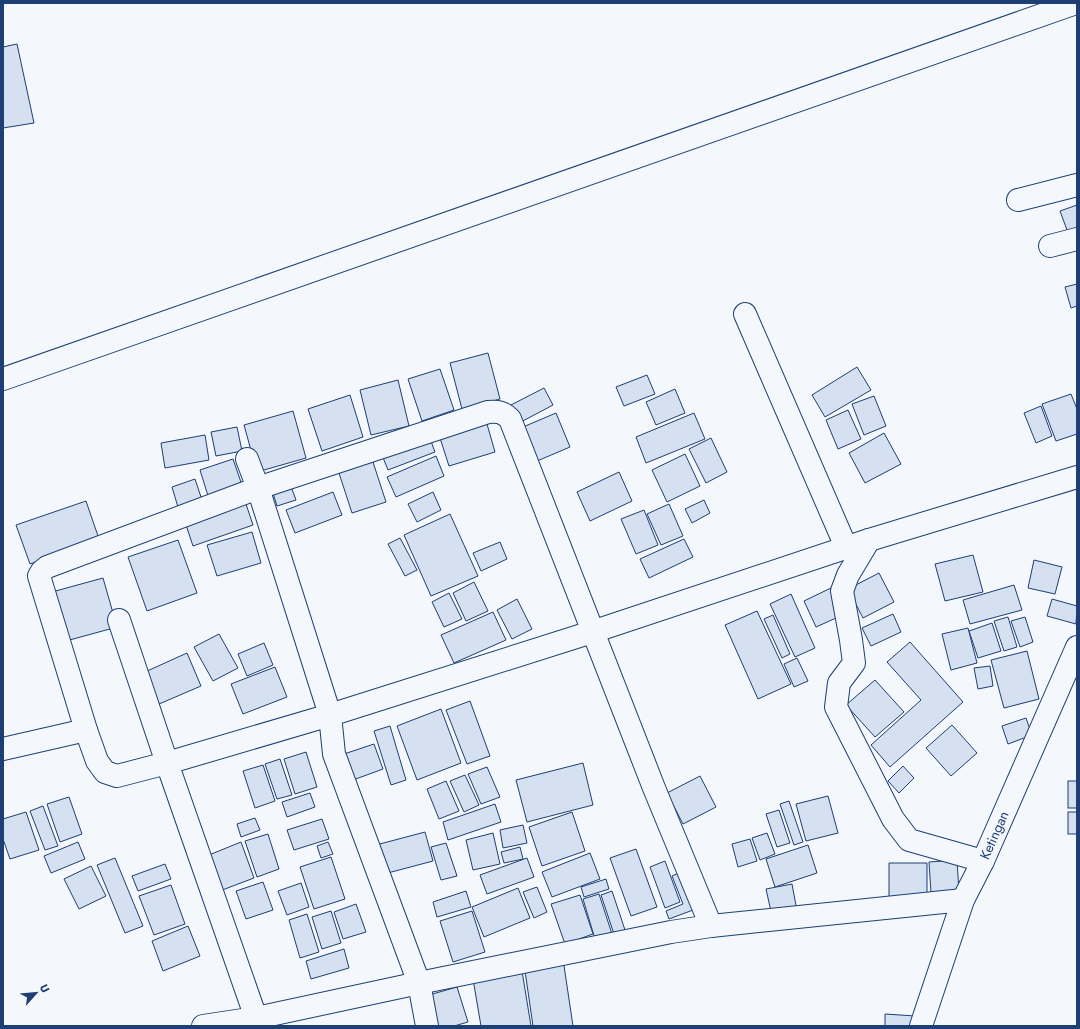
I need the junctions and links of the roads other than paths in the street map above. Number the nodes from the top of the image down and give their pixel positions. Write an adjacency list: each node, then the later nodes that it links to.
1 (1076, 3): 7 (street)
2 (1077, 185): 3 (street)
3 (1018, 200)
4 (1077, 239): 5 (street)
5 (1050, 246)
6 (745, 314): 12 (street)
7 (3, 379)
8 (247, 459): 10 (street)
9 (1077, 478): 11 (street)
10 (258, 488): 14 (street); 16 (street); 17 (street)
11 (869, 540): 12 (street); 20 (street)
12 (846, 547): 14 (street)
13 (119, 620): 19 (street)
14 (592, 632): 16 (street); 22 (street)
15 (1077, 646): 20 (street, Ketingan)
16 (330, 715): 19 (street); 23 (street)
17 (86, 730): 18 (street); 19 (street)
18 (3, 749)
19 (167, 763): 24 (street)
20 (983, 861): 21 (street, Ketingan)
21 (963, 900): 22 (street); 27 (street, Ketingan)
22 (712, 926): 23 (street)
23 (419, 983): 24 (street); 26 (street)
24 (256, 1018): 25 (street)
25 (203, 1026)
26 (426, 1026)
27 (921, 1026)

